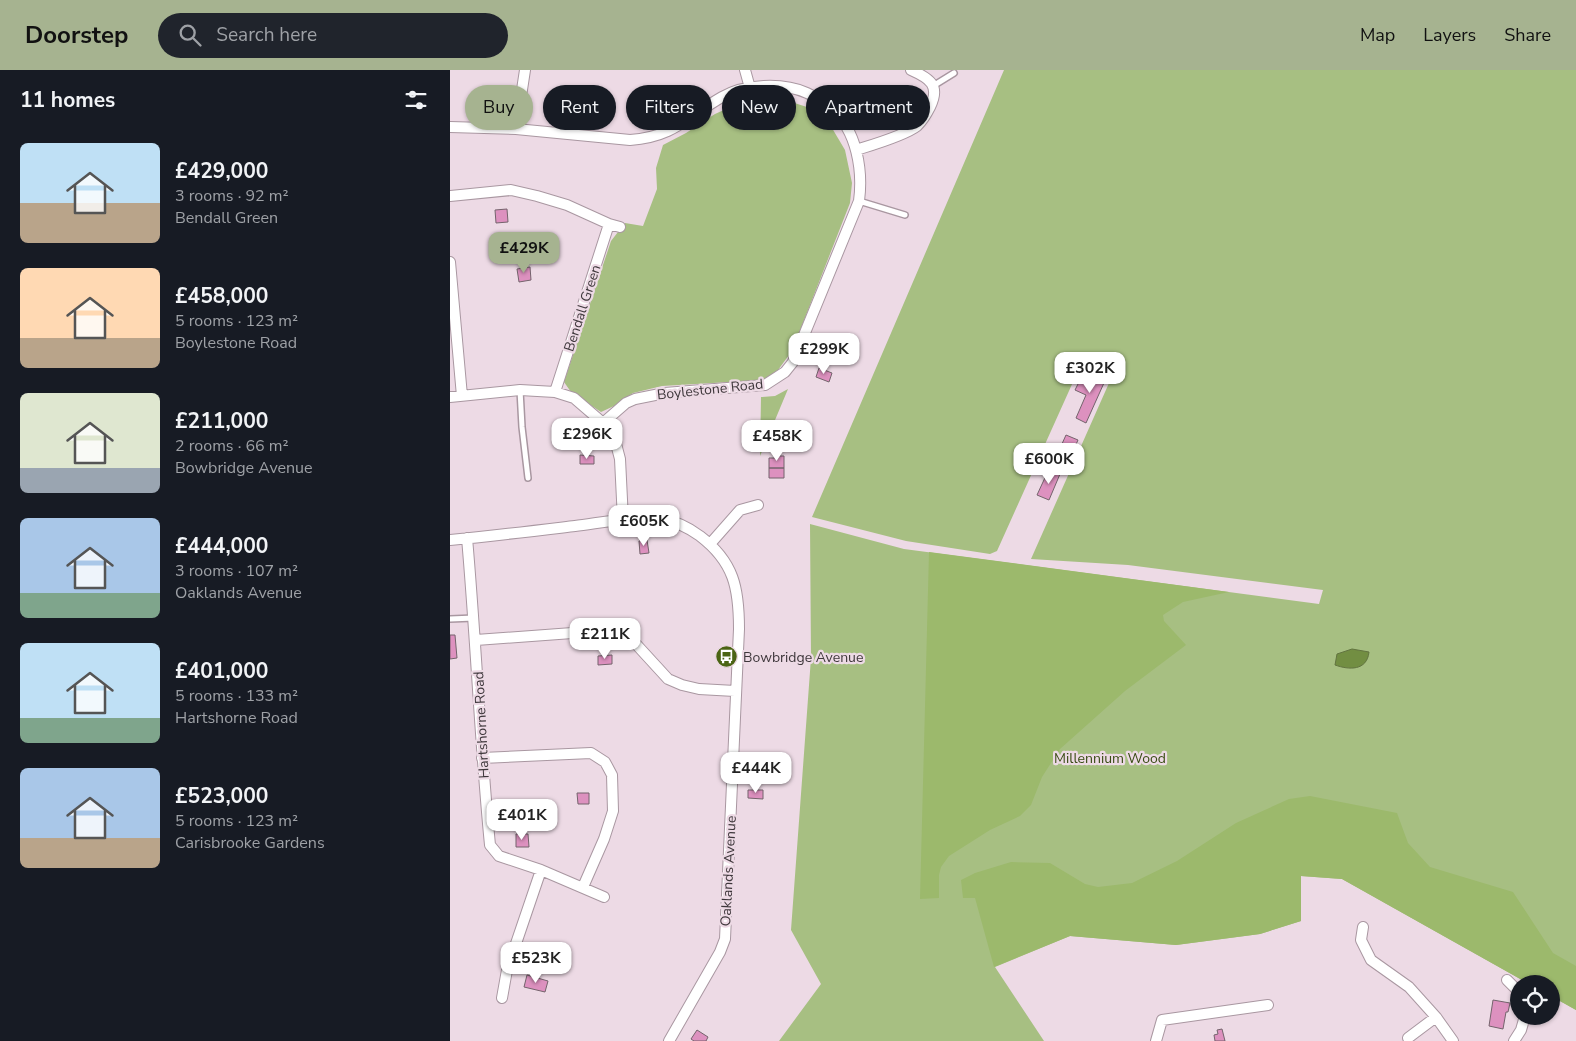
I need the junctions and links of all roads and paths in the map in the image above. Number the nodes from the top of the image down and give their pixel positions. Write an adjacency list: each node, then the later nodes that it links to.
1 (525, 70): 5 (street)
2 (745, 70): 6 (street)
3 (910, 70): 7 (street)
4 (954, 73): 7 (lane)
5 (523, 85)
6 (749, 85)
7 (933, 86): 13 (street)
8 (796, 90): 13 (street)
9 (722, 97): 12 (street)
10 (450, 127): 11 (street)
11 (465, 127)
12 (526, 130)
13 (856, 150): 15 (street)
14 (450, 196): 19 (street, Bendall Green)
15 (859, 201): 16 (lane); 22 (street, Boylestone Road)
16 (905, 215)
17 (450, 262): 20 (street)
18 (520, 390): 19 (street); 20 (street); 23 (lane)
19 (555, 392): 22 (street)
20 (462, 396): 21 (street)
21 (450, 397)
22 (603, 423): 25 (street)
23 (528, 478)
24 (758, 505): 28 (street)
25 (623, 520): 26 (street, Oaklands Avenue); 28 (street, Oaklands Avenue)
26 (467, 538): 27 (street, Oaklands Avenue); 29 (street, Hartshorne Road)
27 (450, 540)
28 (710, 544): 32 (street, Oaklands Avenue)
29 (474, 618): 30 (lane); 31 (street, Hartshorne Road)
30 (450, 619)
31 (476, 640): 32 (street); 33 (street, Hartshorne Road)
32 (735, 691): 43 (street, Oaklands Avenue)
33 (482, 758): 34 (street, Hartshorne Road); 35 (street)
34 (541, 870): 35 (street, Hartshorne Road); 38 (street)
35 (583, 887): 36 (street, Hartshorne Road)
36 (604, 897)
37 (1363, 927): 40 (street)
38 (502, 998)
39 (1268, 1005): 44 (street)
40 (1436, 1017): 42 (street); 45 (street)
41 (1522, 1025): 46 (street)
42 (1407, 1039)
43 (669, 1041)
44 (1156, 1041)
45 (1453, 1041)
46 (1514, 1041)

